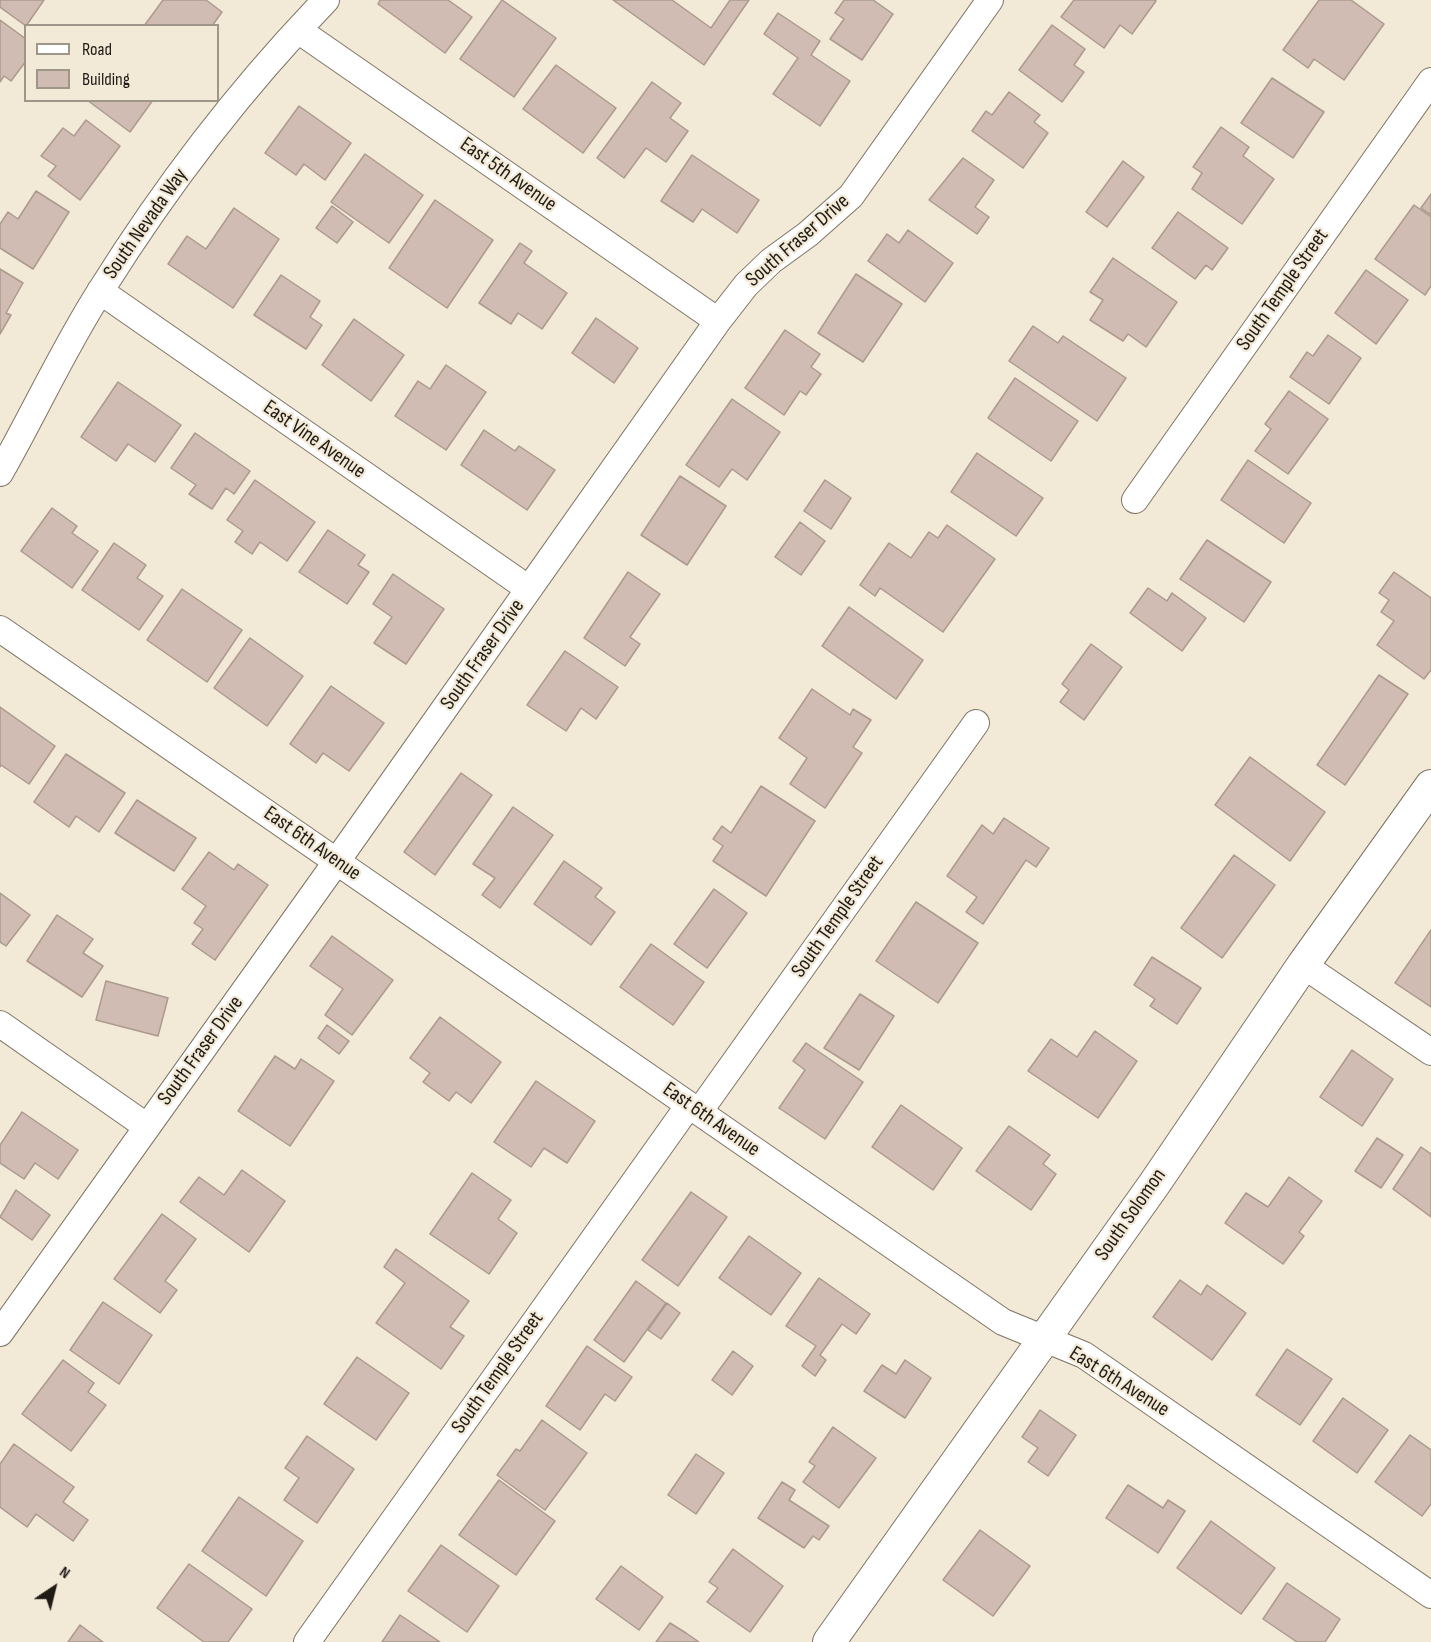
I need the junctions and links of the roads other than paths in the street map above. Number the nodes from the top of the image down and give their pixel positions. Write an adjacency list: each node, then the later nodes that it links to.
1 (326, 0): 3 (street, South Nevada Way)
2 (990, 0): 6 (street, South Fraser Drive)
3 (298, 30): 5 (street, South Nevada Way); 6 (street, East 5th Avenue)
4 (1431, 81): 8 (street, South Temple Street)
5 (100, 291): 7 (street, South Nevada Way); 9 (street, East Vine Avenue)
6 (718, 321): 9 (street, South Fraser Drive)
7 (0, 473)
8 (1135, 500)
9 (529, 589): 13 (street, South Fraser Drive)
10 (0, 629): 13 (street, East 6th Avenue)
11 (976, 723): 17 (street, South Temple Street)
12 (1431, 786): 14 (street, South Solomon)
13 (337, 861): 17 (street, East 6th Avenue); 18 (street, South Fraser Drive)
14 (1303, 965): 16 (street); 20 (street, South Solomon)
15 (0, 1024): 18 (street)
16 (1431, 1052)
17 (694, 1108): 20 (street, East 6th Avenue); 22 (street, South Temple Street)
18 (147, 1126): 19 (street, South Fraser Drive)
19 (0, 1332)
20 (1043, 1339): 21 (street, East 6th Avenue); 23 (street, South Solomon)
21 (1431, 1596)
22 (306, 1642)
23 (829, 1642)

